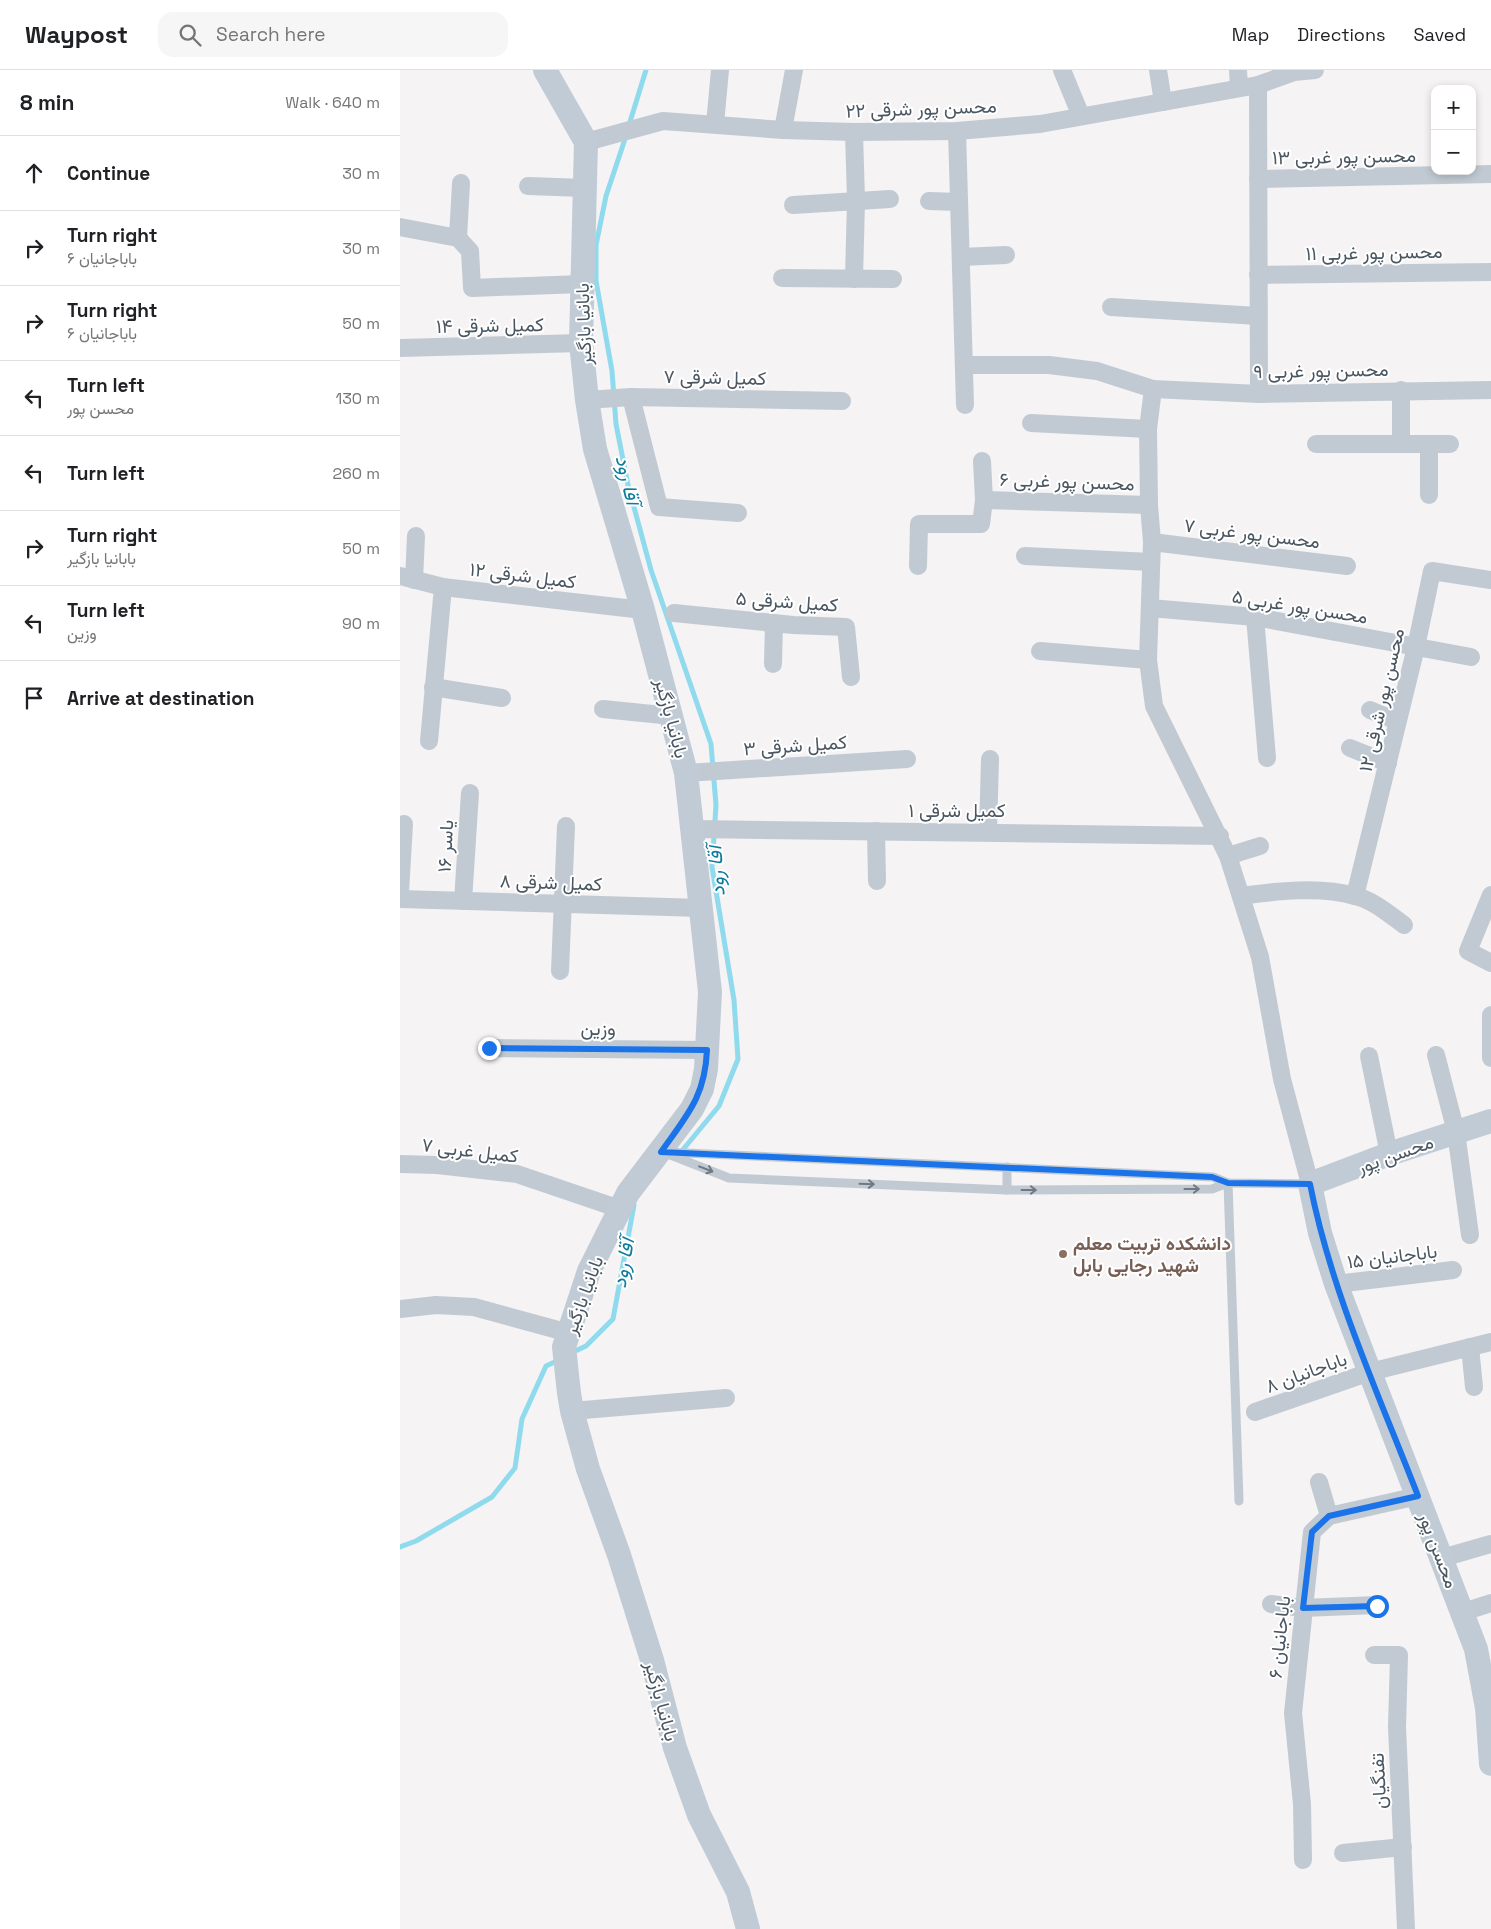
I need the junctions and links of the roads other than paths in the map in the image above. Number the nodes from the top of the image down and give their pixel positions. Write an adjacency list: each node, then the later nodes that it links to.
1 (545, 70): 15 (street)
2 (720, 70): 11 (street)
3 (794, 70): 12 (street)
4 (1062, 70): 10 (street)
5 (1158, 70): 9 (street)
6 (1315, 70): 8 (street, محسن پور شرقی ۲۲)
7 (1239, 79): 8 (street, محسن پور شرقی ۲۲); 9 (street, محسن پور شرقی ۲۲)
8 (1258, 85): 17 (street)
9 (1163, 102): 10 (street, محسن پور شرقی ۲۲)
10 (1081, 116): 13 (street, محسن پور شرقی ۲۲)
11 (715, 124): 12 (street, محسن پور شرقی ۲۲); 15 (street, محسن پور شرقی ۲۲)
12 (783, 130): 14 (street, محسن پور شرقی ۲۲)
13 (957, 131): 14 (street, محسن پور شرقی ۲۲); 24 (street)
14 (854, 132): 22 (street)
15 (586, 142): 20 (street, بابانیا بازگیر)
16 (1491, 174): 17 (street, محسن پور غربی ۱۳)
17 (1258, 180): 31 (street)
18 (460, 182): 27 (street)
19 (528, 186): 20 (street)
20 (584, 188): 35 (street, بابانیا بازگیر)
21 (890, 199): 22 (street)
22 (856, 201): 25 (street); 33 (street)
23 (929, 201): 24 (street)
24 (959, 202): 29 (street)
25 (793, 204)
26 (400, 227): 27 (street)
27 (458, 238): 35 (street)
28 (1006, 255): 29 (street)
29 (961, 257): 40 (street)
30 (1491, 272): 31 (street, محسن پور غربی ۱۱)
31 (1258, 275): 37 (street)
32 (782, 278): 33 (street)
33 (854, 279): 34 (street)
34 (893, 279)
35 (581, 284): 38 (street, بابانیا بازگیر)
36 (1111, 307): 37 (street)
37 (1258, 316): 44 (street)
38 (581, 344): 39 (street, کمیل شرقی ۱۴); 45 (street, بابانیا بازگیر)
39 (400, 348)
40 (964, 365): 41 (street, محسن پور غربی ۹); 47 (street)
41 (1153, 389): 44 (street, محسن پور غربی ۹); 49 (street)
42 (1401, 390): 43 (street, محسن پور غربی ۹); 44 (street, محسن پور غربی ۹); 51 (street)
43 (1491, 390)
44 (1259, 394)
45 (611, 398): 46 (street, کمیل شرقی ۷); 58 (street); 69 (street, بابانیا بازگیر)
46 (842, 401)
47 (966, 405)
48 (1031, 423): 49 (street)
49 (1148, 429): 57 (street)
50 (1316, 444): 51 (street)
51 (1401, 444): 52 (street)
52 (1429, 444): 53 (street); 55 (street)
53 (1450, 444)
54 (982, 462): 56 (street)
55 (1429, 495)
56 (984, 500): 57 (street, محسن پور غربی ۶); 63 (street)
57 (1149, 505): 60 (street)
58 (738, 513)
59 (416, 536): 65 (street)
60 (1152, 542): 62 (street); 64 (street, محسن پور غربی ۷)
61 (1025, 556): 62 (street)
62 (1151, 562): 68 (street)
63 (918, 566)
64 (1347, 566)
65 (407, 578): 67 (street, کمیل شرقی ۱۲)
66 (1491, 580): 73 (street, محسن پور شرقی ۱۲)
67 (442, 587): 69 (street, کمیل شرقی ۱۲); 79 (street)
68 (1150, 608): 71 (street, محسن پور غربی ۵); 76 (street)
69 (643, 610): 83 (street, بابانیا بازگیر)
70 (674, 613): 72 (street, کمیل شرقی ۵)
71 (1255, 617): 73 (street, محسن پور غربی ۵); 87 (street)
72 (774, 623): 77 (street); 78 (street, کمیل شرقی ۵)
73 (1416, 647): 75 (street, محسن پور غربی ۵); 84 (street, محسن پور شرقی ۱۲)
74 (1040, 652): 76 (street)
75 (1471, 657)
76 (1148, 660): 98 (street)
77 (773, 664)
78 (851, 677)
79 (433, 687): 80 (street); 85 (street)
80 (502, 698)
81 (603, 710): 83 (street)
82 (1370, 710): 84 (street)
83 (672, 716): 91 (street, بابانیا بازگیر)
84 (1397, 721): 90 (street, محسن پور شرقی ۱۲)
85 (429, 741)
86 (1350, 748): 90 (street)
87 (1267, 758)
88 (907, 759): 91 (street, کمیل شرقی ۳)
89 (990, 759): 97 (street)
90 (1388, 763): 105 (street, محسن پور شرقی ۱۲)
91 (686, 773): 95 (street, بابانیا بازگیر)
92 (470, 793): 107 (street, یاسر ۱۶)
93 (404, 824): 102 (street)
94 (566, 826): 108 (street)
95 (694, 829): 96 (street, کمیل شرقی ۱); 109 (street, بابانیا بازگیر)
96 (876, 831): 97 (street, کمیل شرقی ۱); 101 (street)
97 (988, 832): 98 (street, کمیل شرقی ۱)
98 (1220, 836): 100 (street)
99 (1260, 846): 100 (street)
100 (1228, 856): 104 (street)
101 (878, 881)
102 (400, 892)
103 (1491, 895): 111 (street)
104 (1241, 896): 105 (street); 126 (street)
105 (1356, 896): 110 (street)
106 (400, 899): 107 (street, کمیل شرقی ۸)
107 (464, 901): 108 (street, کمیل شرقی ۸)
108 (564, 904): 109 (street, کمیل شرقی ۸); 112 (street)
109 (702, 908): 115 (street, بابانیا بازگیر)
110 (1404, 925)
111 (1491, 963)
112 (560, 971)
113 (1491, 1015): 118 (street)
114 (489, 1048): 115 (street, وزین)
115 (707, 1050): 121 (street, بابانیا بازگیر)
116 (1436, 1055): 120 (street)
117 (1369, 1056): 122 (street)
118 (1491, 1058)
119 (1491, 1121): 120 (street, محسن پور)
120 (1456, 1132): 122 (street, محسن پور); 129 (street)
121 (661, 1152): 124 (lane); 127 (lane, one-way to 127); 128 (street, بابانیا بازگیر)
122 (1388, 1154): 126 (street, محسن پور)
123 (400, 1164): 128 (street, کمیل غربی ۷)
124 (1007, 1167): 125 (lane); 127 (lane)
125 (1228, 1183): 126 (lane); 127 (lane, one-way to 125); 143 (lane)
126 (1310, 1184): 131 (street, محسن پور)
127 (1007, 1190)
128 (620, 1209): 133 (street, بابانیا بازگیر)
129 (1470, 1235)
130 (1453, 1270): 131 (street, باباجانیان ۱۵)
131 (1336, 1284): 136 (street, محسن پور)
132 (400, 1309): 133 (street)
133 (567, 1340): 139 (street, بابانیا بازگیر)
134 (1491, 1342): 135 (street, باباجانیان ۸)
135 (1470, 1347): 136 (street, باباجانیان ۸); 137 (street)
136 (1370, 1372): 140 (street, باباجانیان ۸); 142 (street, محسن پور)
137 (1474, 1387)
138 (726, 1398): 139 (street)
139 (570, 1402): 158 (street, بابانیا بازگیر)
140 (1255, 1412)
141 (1319, 1482): 144 (street)
142 (1418, 1496): 144 (street); 146 (street, محسن پور)
143 (1239, 1501)
144 (1329, 1516): 150 (street, باباجانیان ۶)
145 (1491, 1544): 146 (street)
146 (1442, 1558): 151 (street, محسن پور)
147 (1491, 1603): 151 (street)
148 (1271, 1604): 150 (street)
149 (1377, 1606): 150 (street)
150 (1303, 1608): 157 (street, باباجانیان ۶)
151 (1462, 1612): 153 (street, محسن پور)
152 (1374, 1655): 155 (street, تفنگیان)
153 (1490, 1723): 154 (street, محسن پور)
154 (1491, 1764)
155 (1403, 1847): 156 (street); 159 (street, تفنگیان)
156 (1343, 1854)
157 (1303, 1860)
158 (748, 1929)
159 (1406, 1929)

